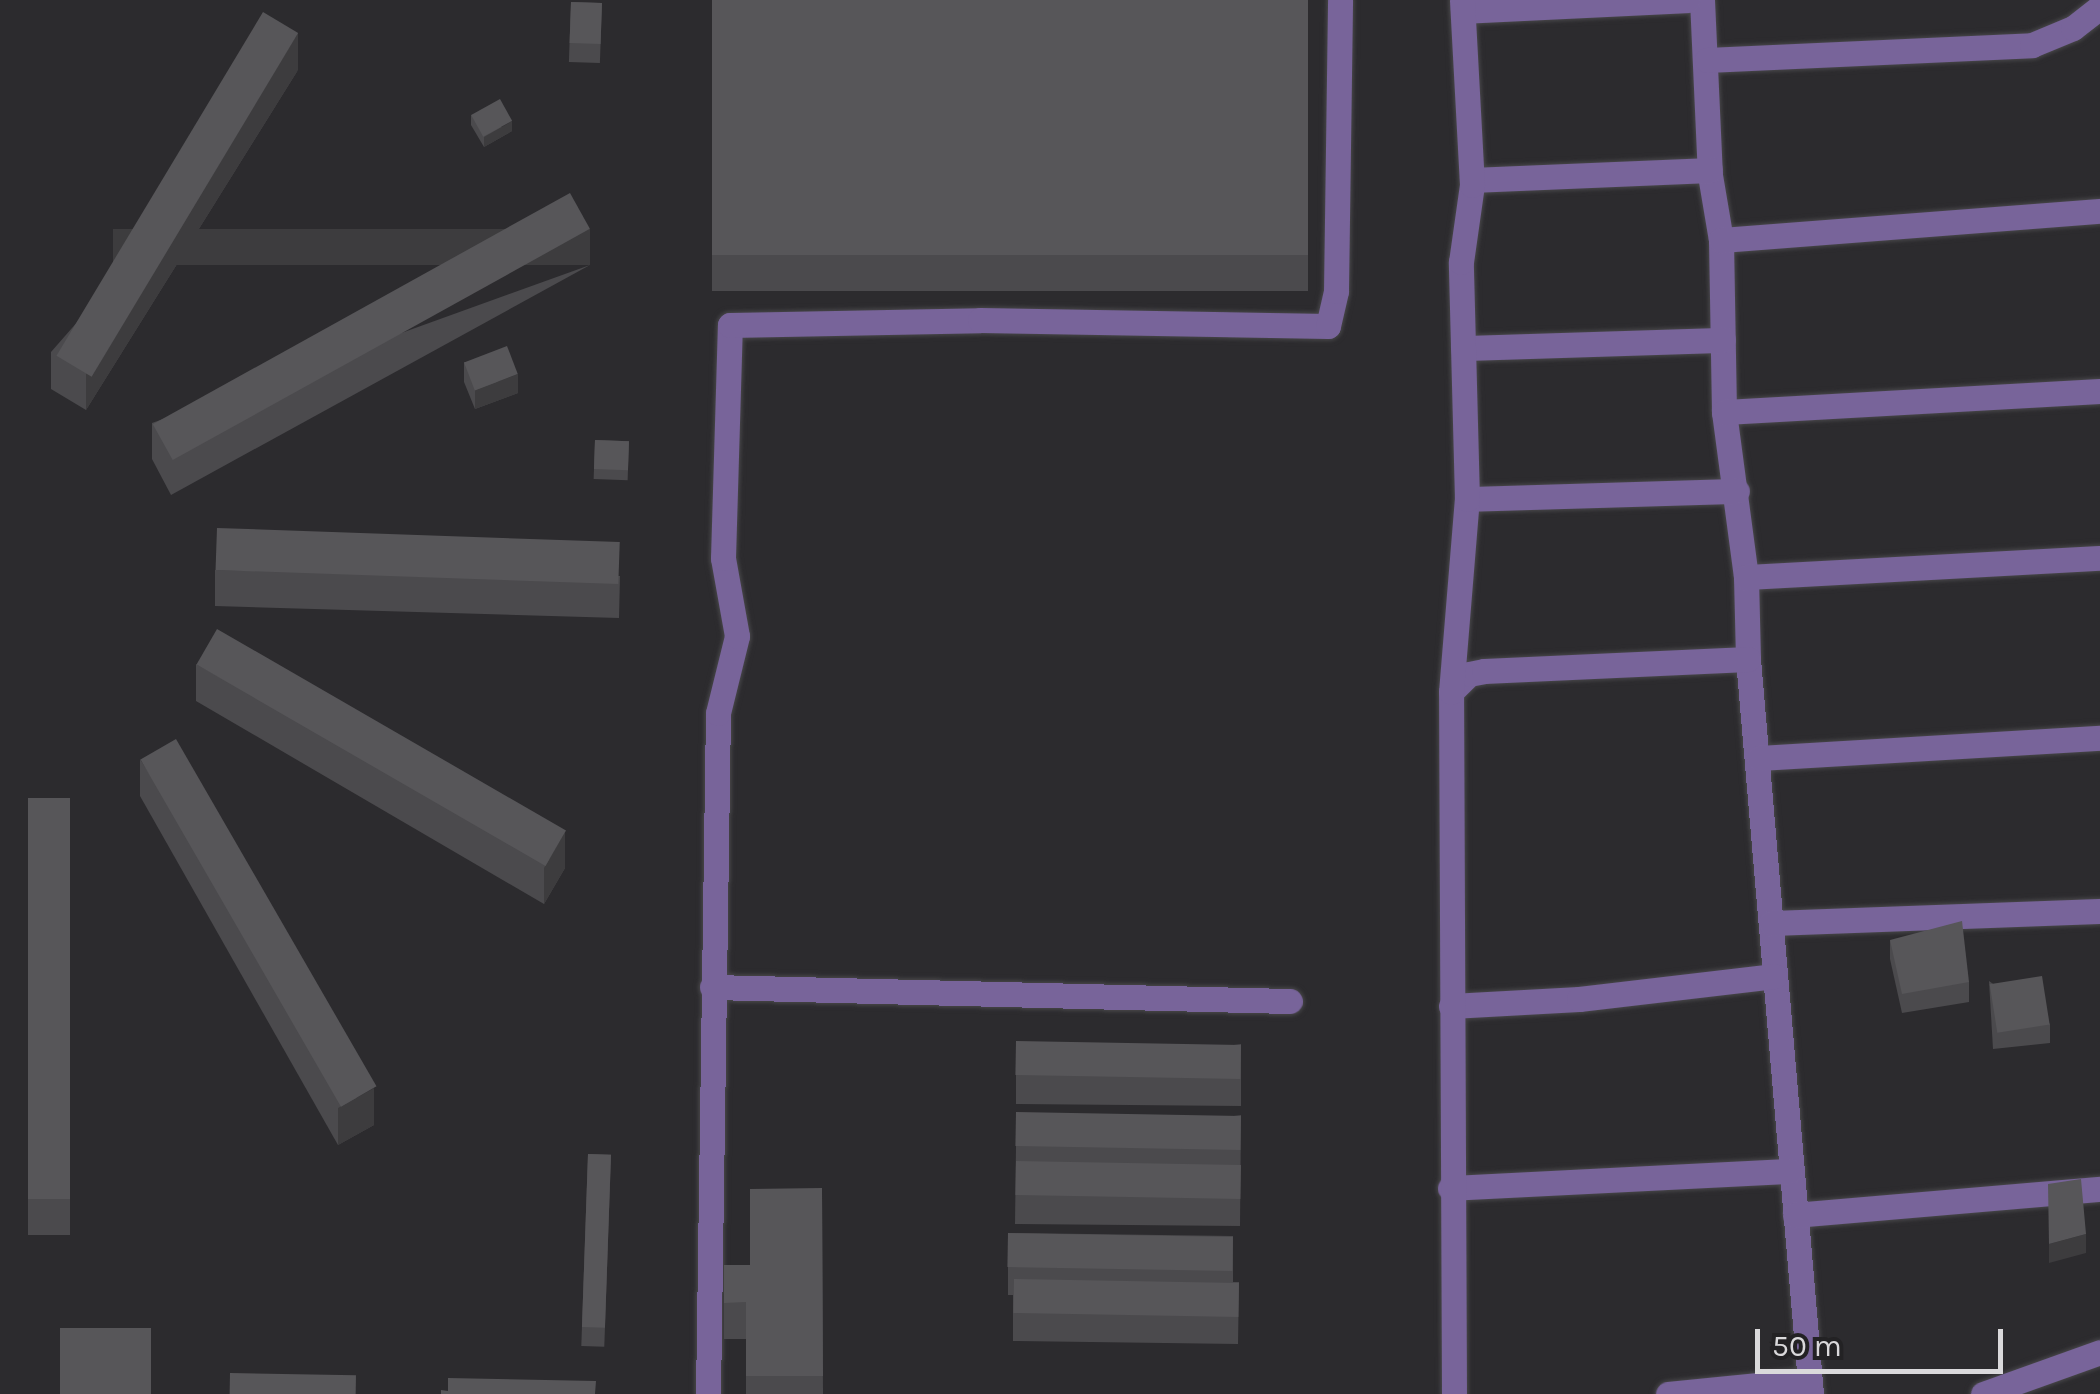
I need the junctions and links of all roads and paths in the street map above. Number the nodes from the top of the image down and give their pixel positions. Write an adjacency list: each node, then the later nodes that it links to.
1 (1340, 0): 26 (street)
2 (1688, 0): 4 (street)
3 (1702, 0): 6 (street)
4 (1463, 6): 8 (street)
5 (2100, 7): 6 (street)
6 (1707, 60): 7 (street)
7 (1710, 170): 8 (street); 10 (street)
8 (1472, 180): 12 (street)
9 (2100, 211): 10 (street)
10 (1721, 240): 11 (street)
11 (1723, 340): 12 (street); 14 (street)
12 (1462, 348): 16 (street)
13 (2100, 391): 14 (street)
14 (1724, 412): 15 (street)
15 (1738, 491): 16 (street); 18 (street)
16 (1467, 499): 20 (street)
17 (2100, 558): 18 (street)
18 (1746, 577): 19 (street)
19 (1748, 660): 20 (street); 22 (street)
20 (1451, 692): 28 (street)
21 (2100, 738): 22 (street)
22 (1759, 758): 24 (street)
23 (2100, 911): 24 (street)
24 (1771, 924): 25 (street)
25 (1775, 976): 28 (street); 29 (street)
26 (712, 986): 27 (street); 35 (street)
27 (1290, 1001)
28 (1450, 1006): 30 (street)
29 (1790, 1171): 30 (street); 32 (street)
30 (1450, 1188): 36 (street)
31 (2100, 1188): 32 (street)
32 (1796, 1215): 34 (street)
33 (2100, 1352): 38 (street)
34 (1810, 1387): 37 (street)
35 (708, 1394)
36 (1454, 1394)
37 (1668, 1394)
38 (1983, 1394)

